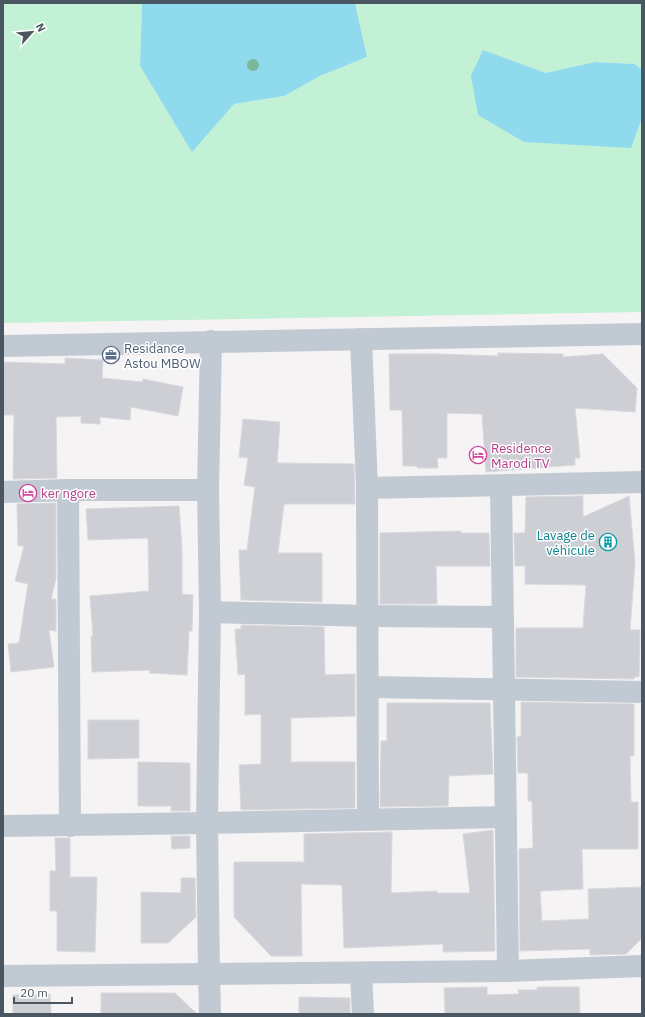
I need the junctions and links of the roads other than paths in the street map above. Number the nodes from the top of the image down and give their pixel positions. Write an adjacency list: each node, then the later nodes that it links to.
1 (642, 334): 2 (street)
2 (361, 339): 3 (street); 7 (street)
3 (211, 341): 4 (street); 9 (street)
4 (3, 346)
5 (642, 482): 6 (street)
6 (501, 486): 7 (street); 13 (street)
7 (367, 488): 12 (street)
8 (68, 490): 9 (street); 10 (street); 21 (street)
9 (208, 490): 11 (street)
10 (3, 492)
11 (210, 612): 12 (street); 19 (street)
12 (368, 616): 13 (street); 14 (street)
13 (502, 617): 15 (street)
14 (368, 688): 15 (street); 18 (street)
15 (503, 690): 16 (street); 17 (street)
16 (642, 692)
17 (506, 817): 18 (street); 23 (street)
18 (368, 819): 19 (street)
19 (208, 824): 21 (street); 25 (street)
20 (3, 826): 21 (street)
21 (70, 826)
22 (642, 966): 23 (street)
23 (508, 971): 24 (street)
24 (361, 973): 25 (street); 28 (street)
25 (208, 974): 26 (street); 27 (street)
26 (3, 976)
27 (210, 1014)
28 (363, 1014)

